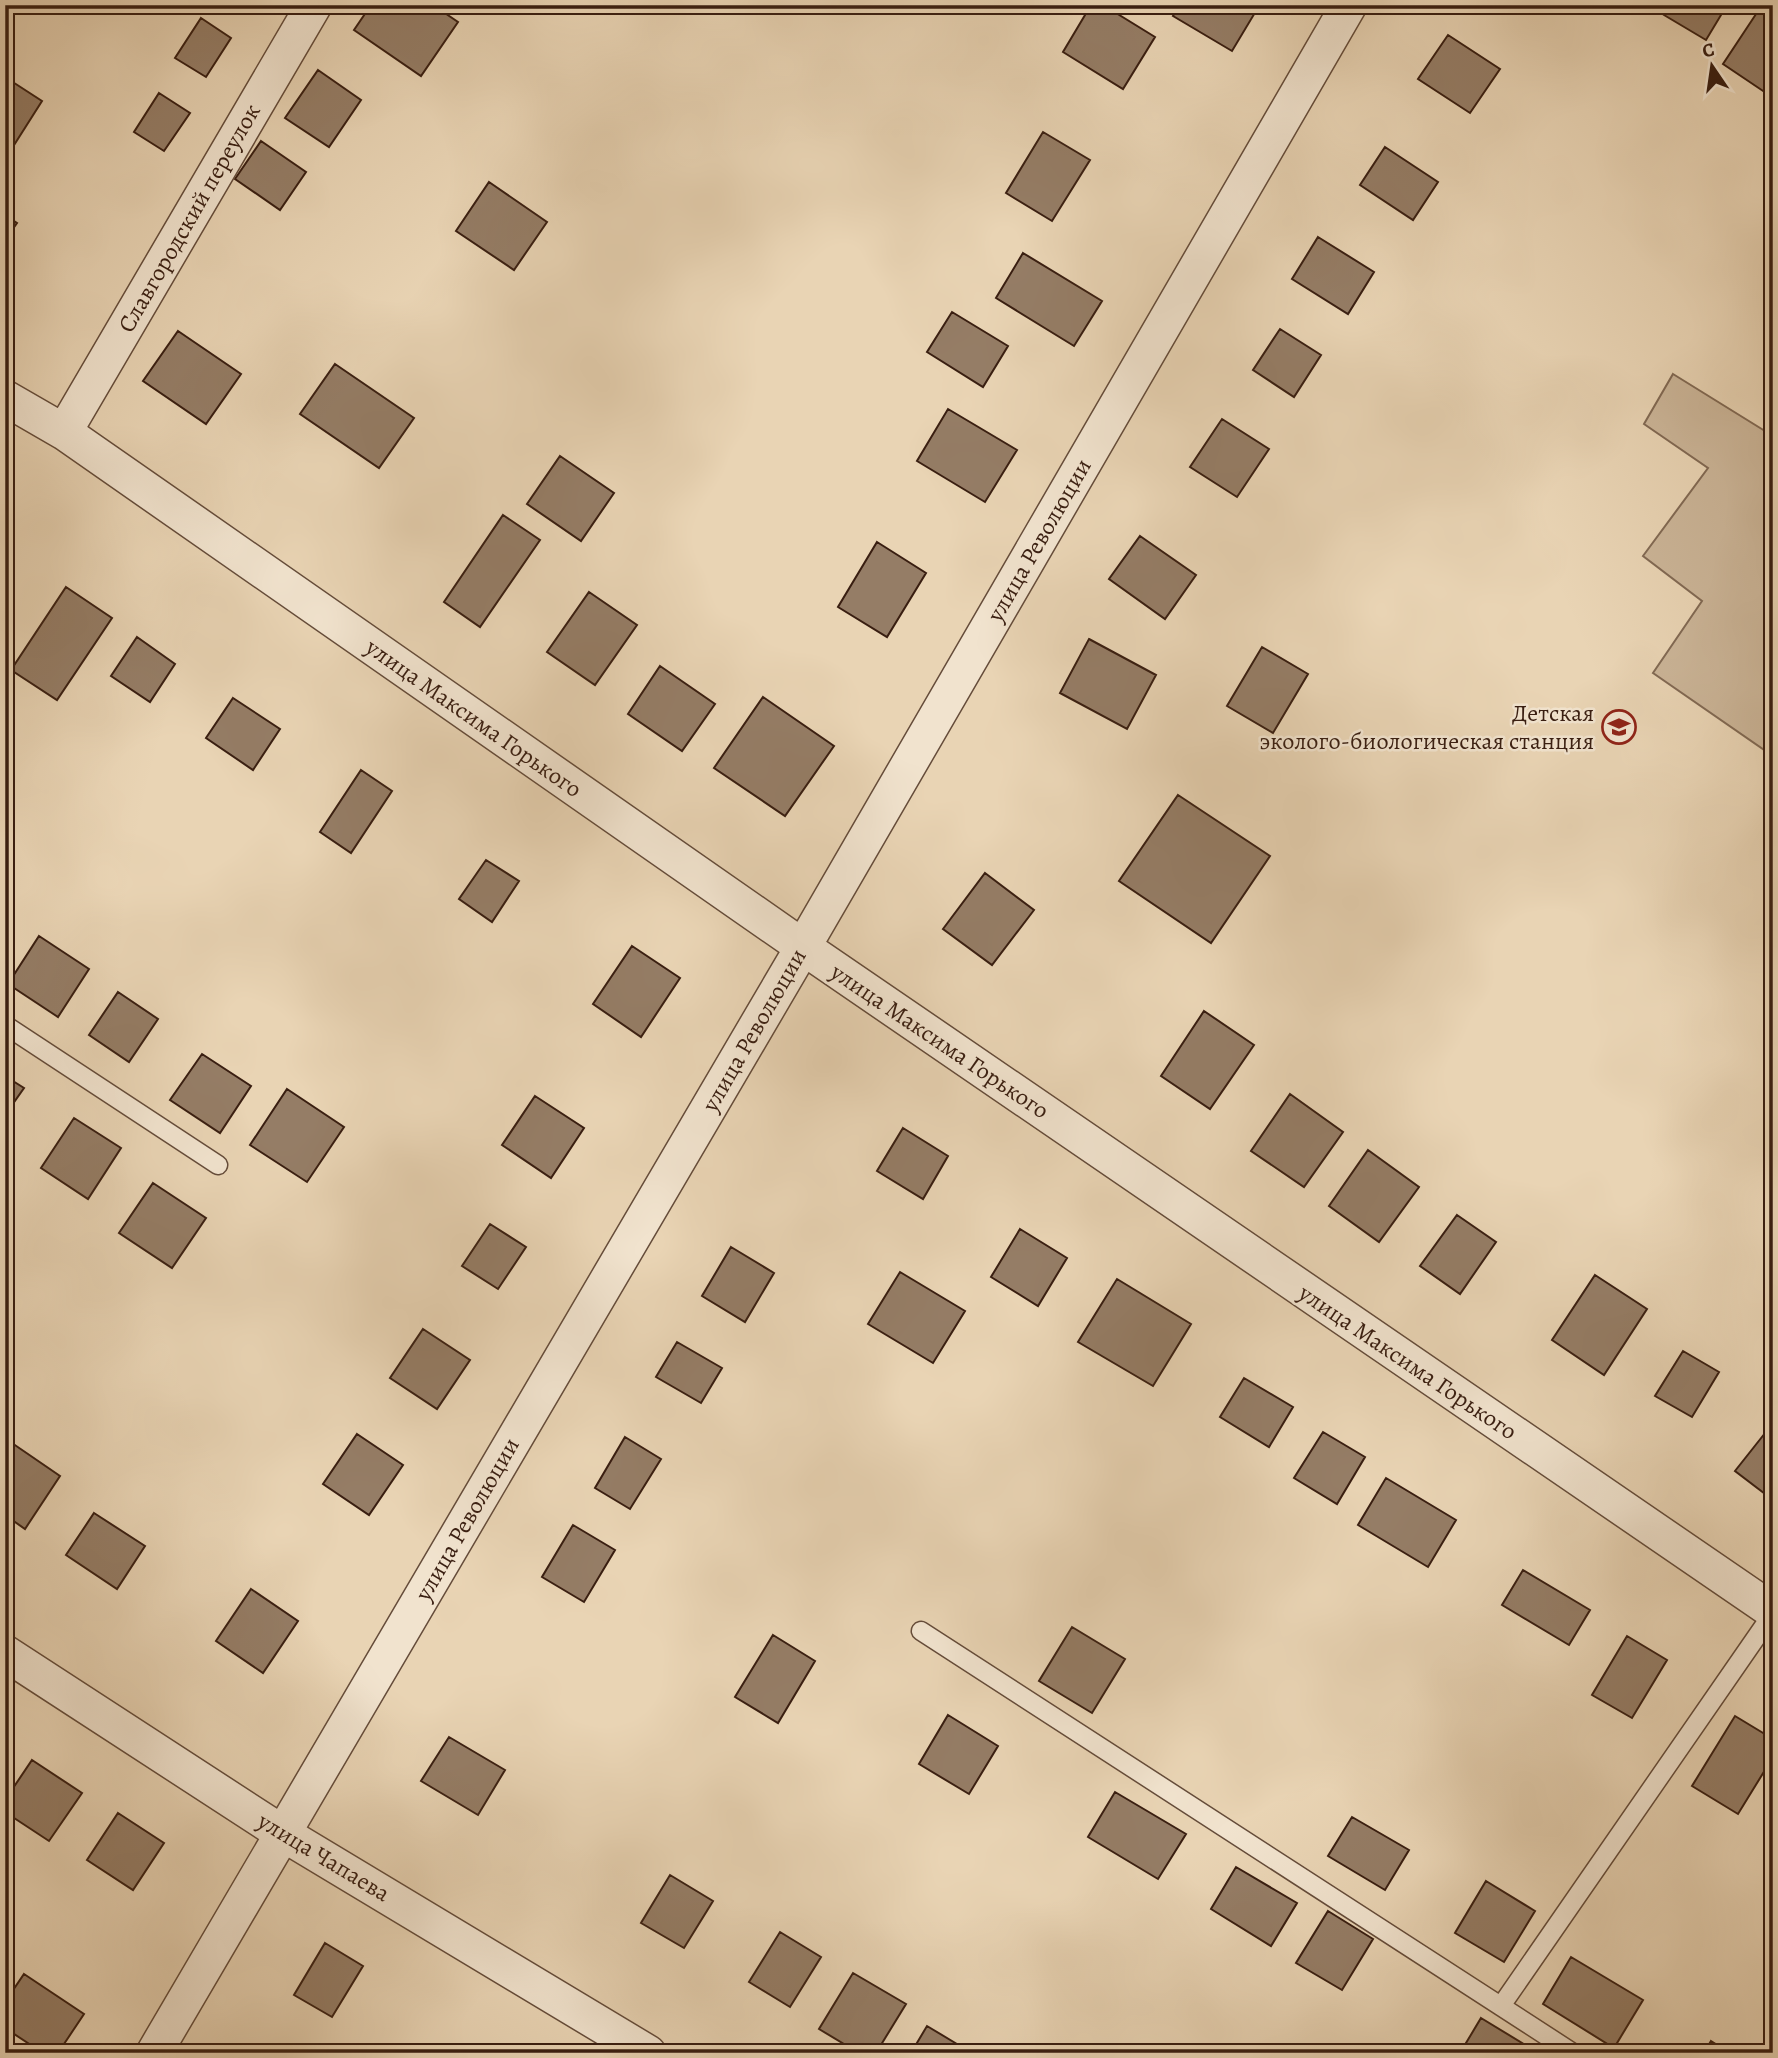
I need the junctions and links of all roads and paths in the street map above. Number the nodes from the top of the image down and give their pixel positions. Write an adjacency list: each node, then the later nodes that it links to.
1 (314, 5): 4 (street, Славгородский переулок)
2 (1349, 5): 5 (street, улица Революции)
3 (5, 398): 4 (street, улица Максима Горького)
4 (64, 432): 5 (street, улица Максима Горького)
5 (803, 947): 8 (street, улица Максима Горького); 11 (street, улица Революции)
6 (5, 1026): 7 (lane)
7 (218, 1165)
8 (1773, 1612): 12 (lane)
9 (921, 1631): 12 (lane)
10 (5, 1653): 11 (street, улица Чапаева)
11 (282, 1833): 13 (street, улица Революции); 14 (street, улица Чапаева)
12 (1501, 2006): 15 (lane)
13 (153, 2053)
14 (648, 2053)
15 (1573, 2053)

